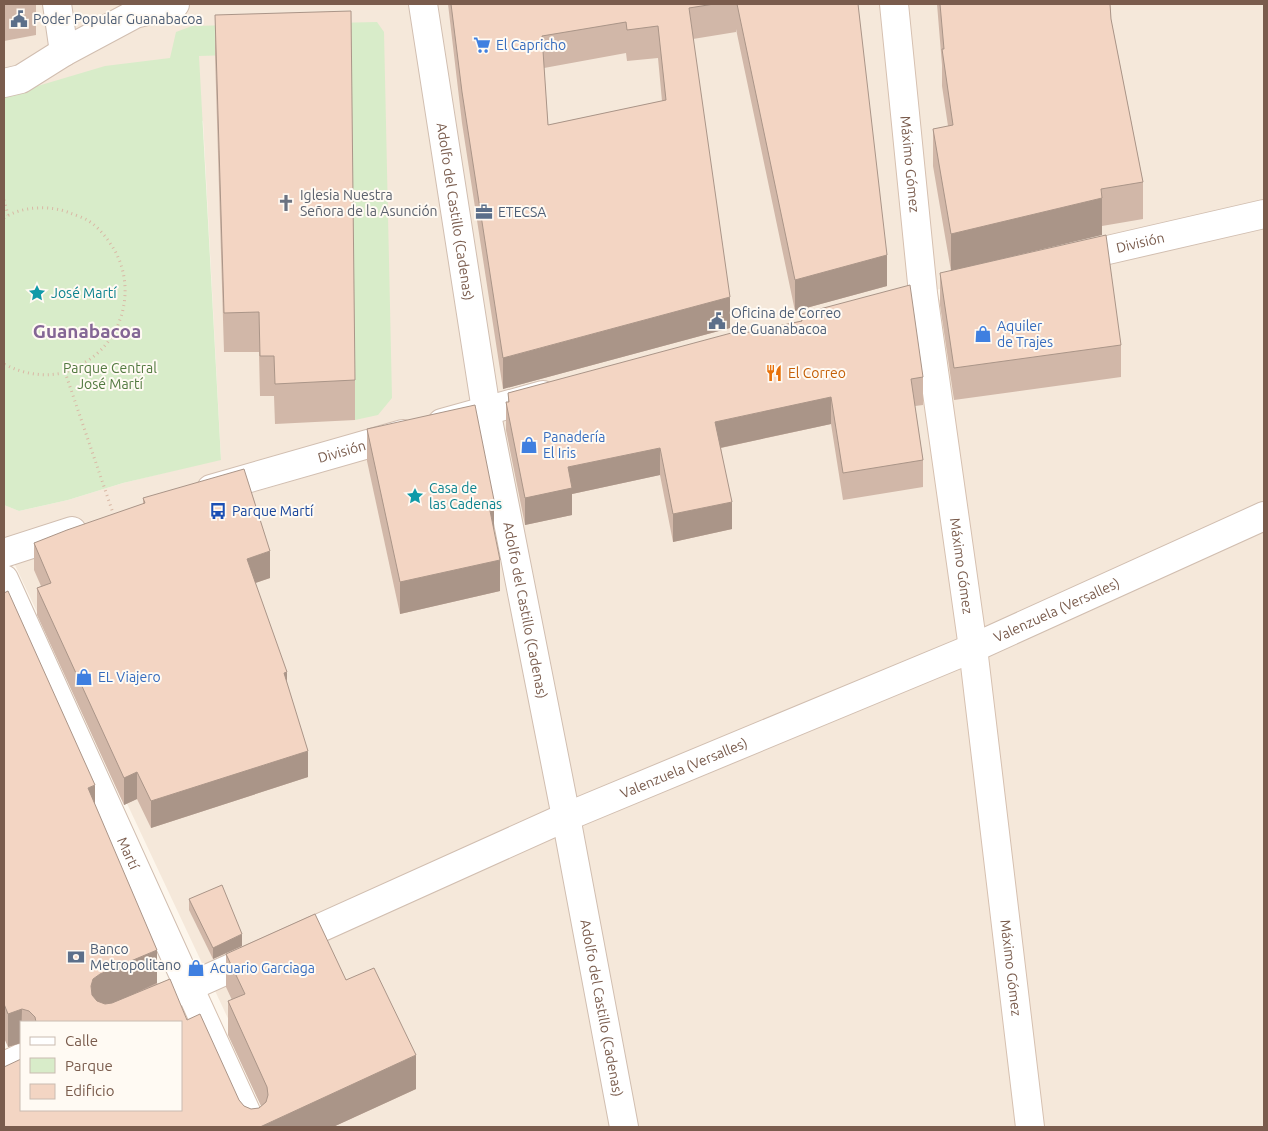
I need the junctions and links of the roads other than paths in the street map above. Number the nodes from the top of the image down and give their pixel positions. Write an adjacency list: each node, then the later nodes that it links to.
1 (57, 4): 5 (street)
2 (175, 4): 5 (street)
3 (423, 4): 12 (street, Adolfo del Castillo (Cadenas))
4 (894, 4): 10 (street, Máximo Gómez)
5 (64, 52): 6 (street)
6 (4, 83)
7 (1264, 214): 8 (street, División)
8 (1046, 265)
9 (951, 287): 10 (street)
10 (913, 296): 18 (street, Máximo Gómez)
11 (569, 388): 12 (street, División)
12 (486, 410): 13 (street, División); 19 (street, Adolfo del Castillo (Cadenas))
13 (184, 497)
14 (1264, 516): 18 (street, Valenzuela (Versalles))
15 (114, 517): 16 (street)
16 (4, 553)
17 (4, 579): 20 (street, Martí)
18 (973, 648): 19 (street, Valenzuela (Versalles)); 26 (street, Máximo Gómez)
19 (566, 817): 20 (street, Valenzuela (Versalles)); 25 (street, Adolfo del Castillo (Cadenas))
20 (189, 986): 21 (street, Valenzuela (Versalles)); 24 (street, Martí)
21 (108, 1021)
22 (20, 1058): 23 (street)
23 (4, 1066)
24 (253, 1127)
25 (624, 1127)
26 (1030, 1127)

